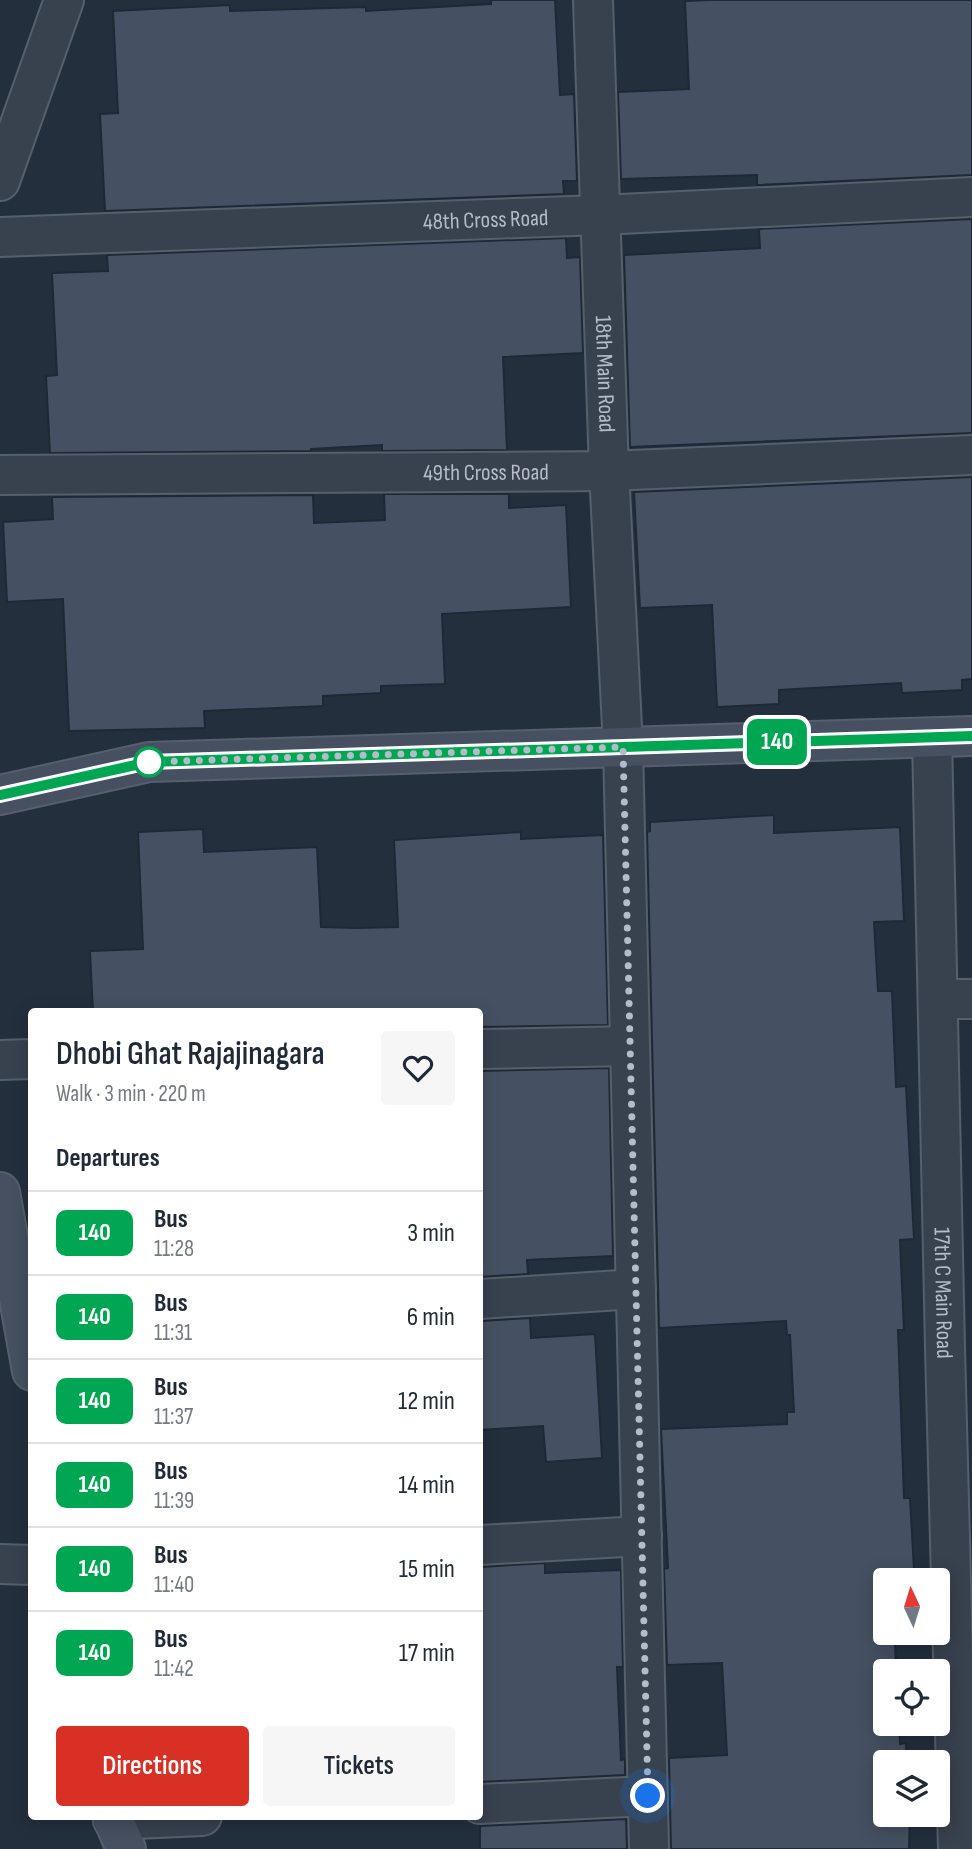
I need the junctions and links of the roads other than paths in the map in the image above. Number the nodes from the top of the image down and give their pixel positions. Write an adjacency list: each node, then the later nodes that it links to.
1 (64, 0): 3 (street)
2 (593, 0): 5 (street, 18th Main Road)
3 (0, 181)
4 (972, 197): 5 (street, 48th Cross Road)
5 (600, 215): 6 (street, 48th Cross Road); 8 (street, 18th Main Road)
6 (0, 237)
7 (972, 456): 8 (street, 49th Cross Road)
8 (608, 471): 9 (street, 49th Cross Road); 12 (street, 18th Main Road)
9 (0, 475)
10 (972, 736): 11 (street)
11 (932, 738): 12 (street); 14 (street, 17th C Main Road)
12 (623, 747): 13 (street); 15 (street, 18th Main Road)
13 (0, 795)
14 (955, 999): 23 (street, 17th C Main Road)
15 (630, 1046): 16 (street); 20 (street, 18th Main Road)
16 (483, 1049)
17 (28, 1059): 18 (street)
18 (0, 1060)
19 (0, 1192): 22 (street)
20 (636, 1289): 21 (street); 24 (street, 18th Main Road)
21 (483, 1299)
22 (28, 1323)
23 (958, 1348): 28 (street, 17th C Main Road)
24 (642, 1536): 25 (street); 29 (street, 18th Main Road)
25 (483, 1545)
26 (0, 1564): 27 (street)
27 (28, 1565)
28 (963, 1703): 34 (street, 17th C Main Road)
29 (648, 1796): 30 (street); 33 (street, 18th Main Road)
30 (483, 1804)
31 (176, 1820): 32 (street)
32 (117, 1829)
33 (649, 1849)
34 (958, 1849)

